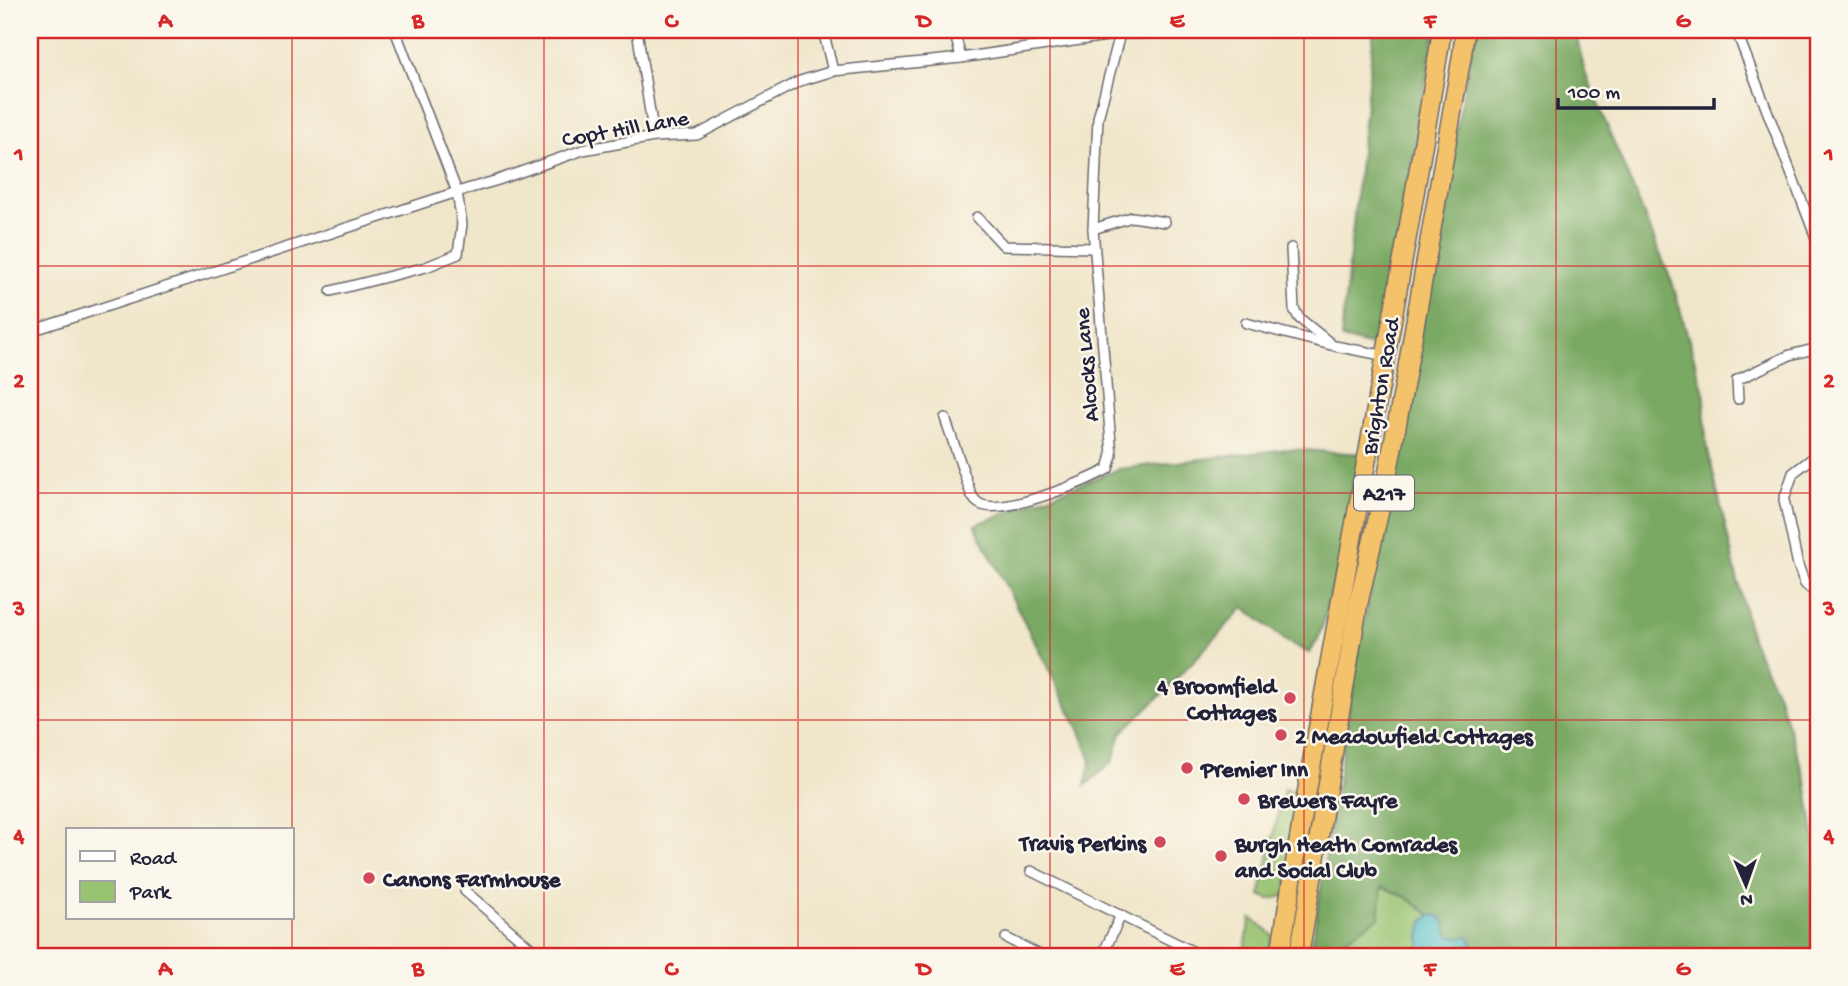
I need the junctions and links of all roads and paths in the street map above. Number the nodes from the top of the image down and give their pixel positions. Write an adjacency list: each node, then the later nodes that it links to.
1 (395, 30): 13 (street)
2 (637, 30): 12 (street)
3 (823, 30): 11 (street)
4 (954, 30): 10 (street)
5 (1237, 30): 9 (street, Copt Hill Lane)
6 (1442, 30): 25 (highway, Brighton Road / A217)
7 (1465, 30): 39 (highway, Brighton Road / A217)
8 (1736, 30): 17 (street)
9 (1121, 32): 10 (street, Copt Hill Lane); 16 (street, Alcocks Lane)
10 (961, 58): 11 (street, Copt Hill Lane)
11 (834, 71): 12 (street, Copt Hill Lane)
12 (654, 137): 13 (street, Copt Hill Lane)
13 (457, 192): 20 (street); 22 (street, Copt Hill Lane)
14 (977, 217): 18 (street)
15 (1165, 222): 16 (street)
16 (1093, 229): 18 (street, Alcocks Lane)
17 (1818, 243)
18 (1093, 248): 27 (street, Alcocks Lane)
19 (1291, 248): 23 (street)
20 (331, 291)
21 (1246, 323): 23 (street)
22 (31, 331)
23 (1335, 346): 25 (street)
24 (1818, 348): 26 (street)
25 (1387, 356): 38 (highway, Brighton Road / A217)
26 (1738, 399)
27 (945, 418)
28 (1818, 454): 29 (street)
29 (1818, 595)
30 (1031, 871): 32 (street)
31 (465, 891): 34 (street)
32 (1121, 915): 36 (street); 37 (street)
33 (1006, 938): 35 (street)
34 (547, 956)
35 (1042, 956)
36 (1102, 956)
37 (1202, 956)
38 (1279, 956)
39 (1299, 956)

